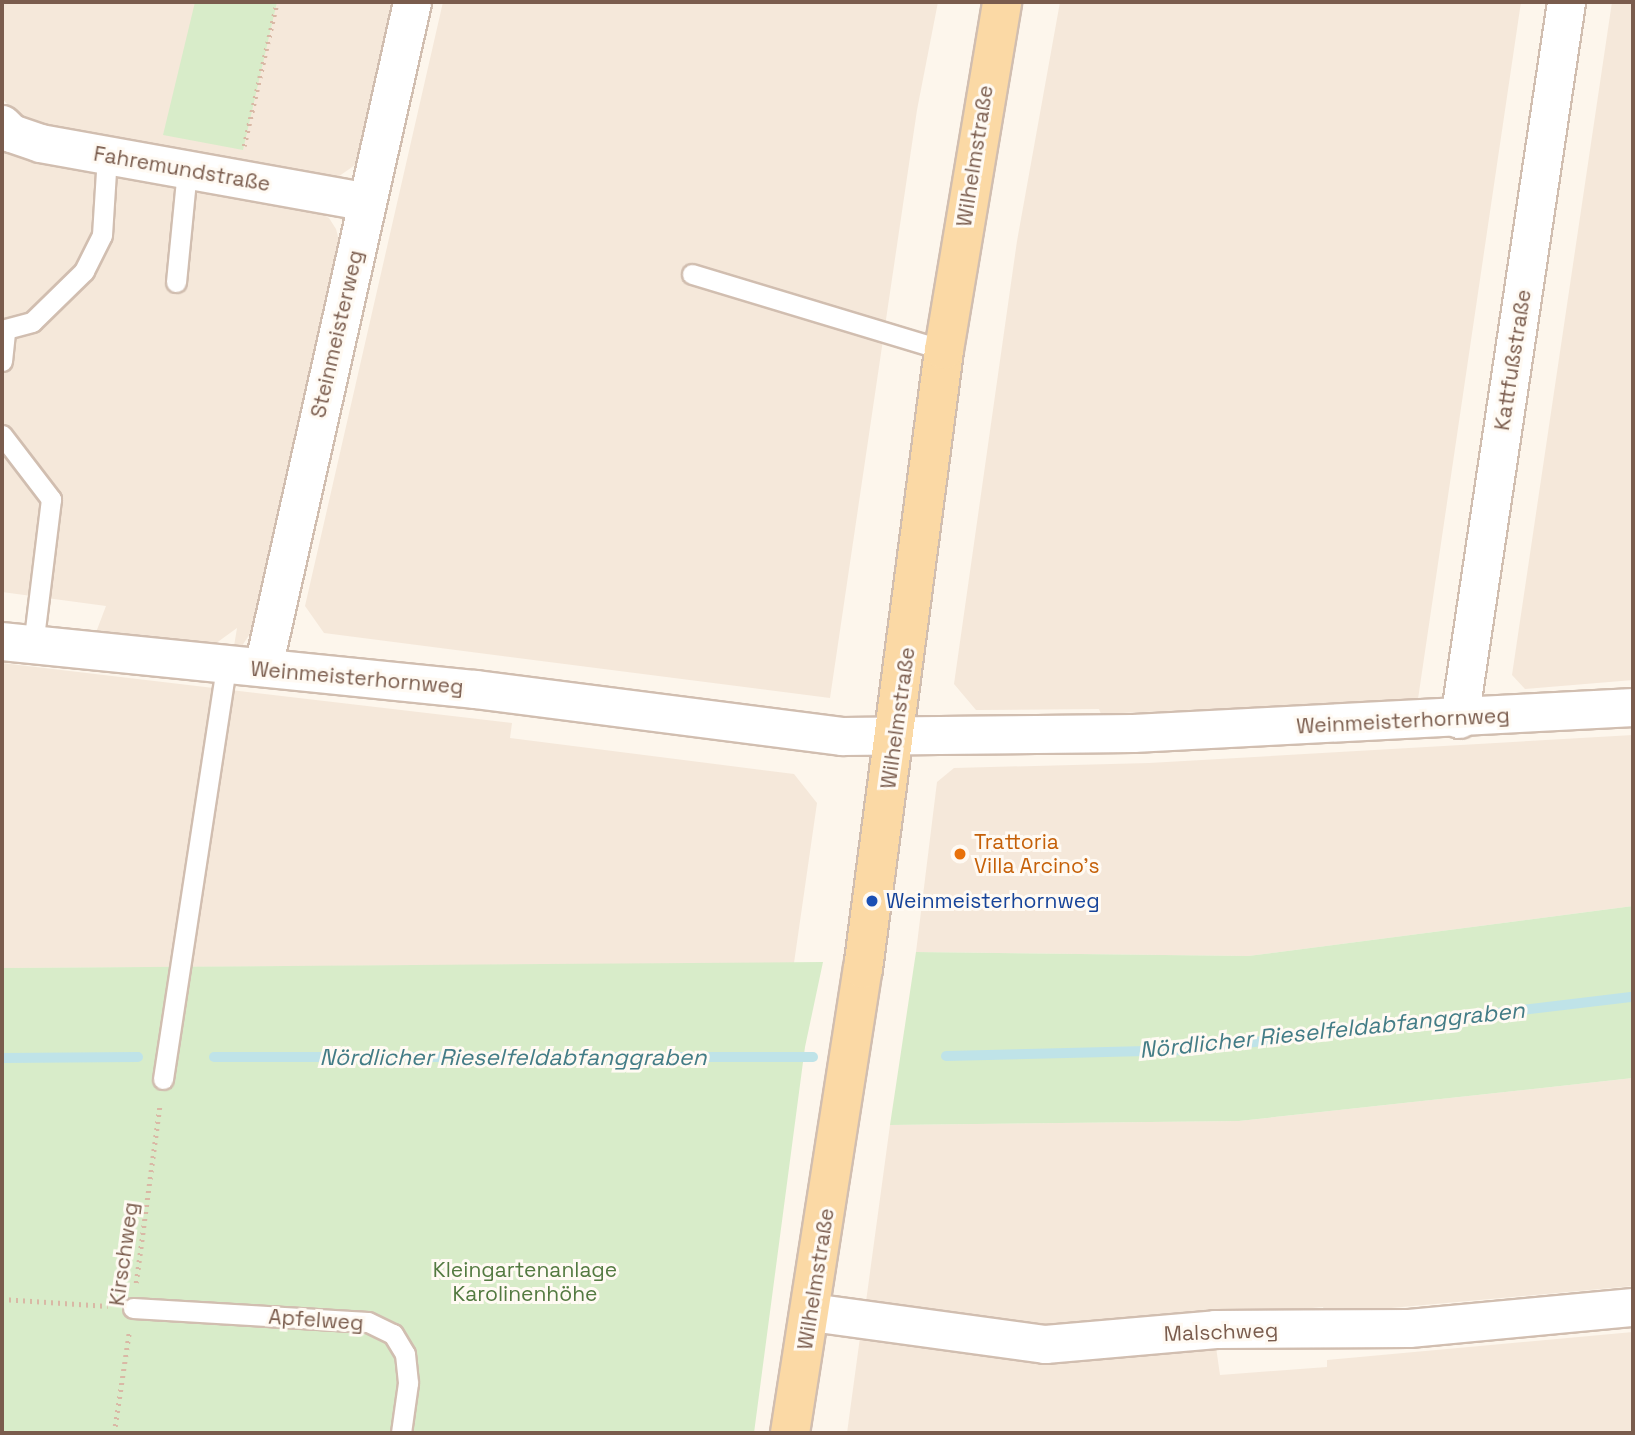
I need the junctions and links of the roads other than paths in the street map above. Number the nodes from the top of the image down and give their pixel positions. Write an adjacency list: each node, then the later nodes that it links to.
1 (412, 2): 7 (street, Steinmeisterweg)
2 (1002, 2): 11 (main road, Wilhelmstraße)
3 (1566, 2): 18 (street, Kattfußstraße)
4 (2, 124): 5 (street, Fahremundstraße)
5 (107, 155): 6 (street, Fahremundstraße); 10 (lane)
6 (187, 169): 7 (street, Fahremundstraße); 9 (lane)
7 (367, 202): 16 (street, Steinmeisterweg)
8 (692, 274): 11 (lane)
9 (176, 282)
10 (3, 331): 12 (lane)
11 (944, 350): 19 (main road, Wilhelmstraße)
12 (2, 361)
13 (2, 435): 14 (lane)
14 (17, 643): 15 (street, Weinmeisterhornweg)
15 (226, 666): 16 (street, Weinmeisterhornweg); 20 (lane)
16 (264, 667): 19 (street, Weinmeisterhornweg)
17 (1633, 707): 18 (street, Weinmeisterhornweg)
18 (1459, 719): 19 (street, Weinmeisterhornweg)
19 (895, 738): 23 (main road, Wilhelmstraße)
20 (163, 1079)
21 (1633, 1307): 23 (street, Malschweg)
22 (133, 1308): 24 (lane, Apfelweg)
23 (811, 1312): 25 (main road, Wilhelmstraße)
24 (401, 1433)
25 (790, 1433)

